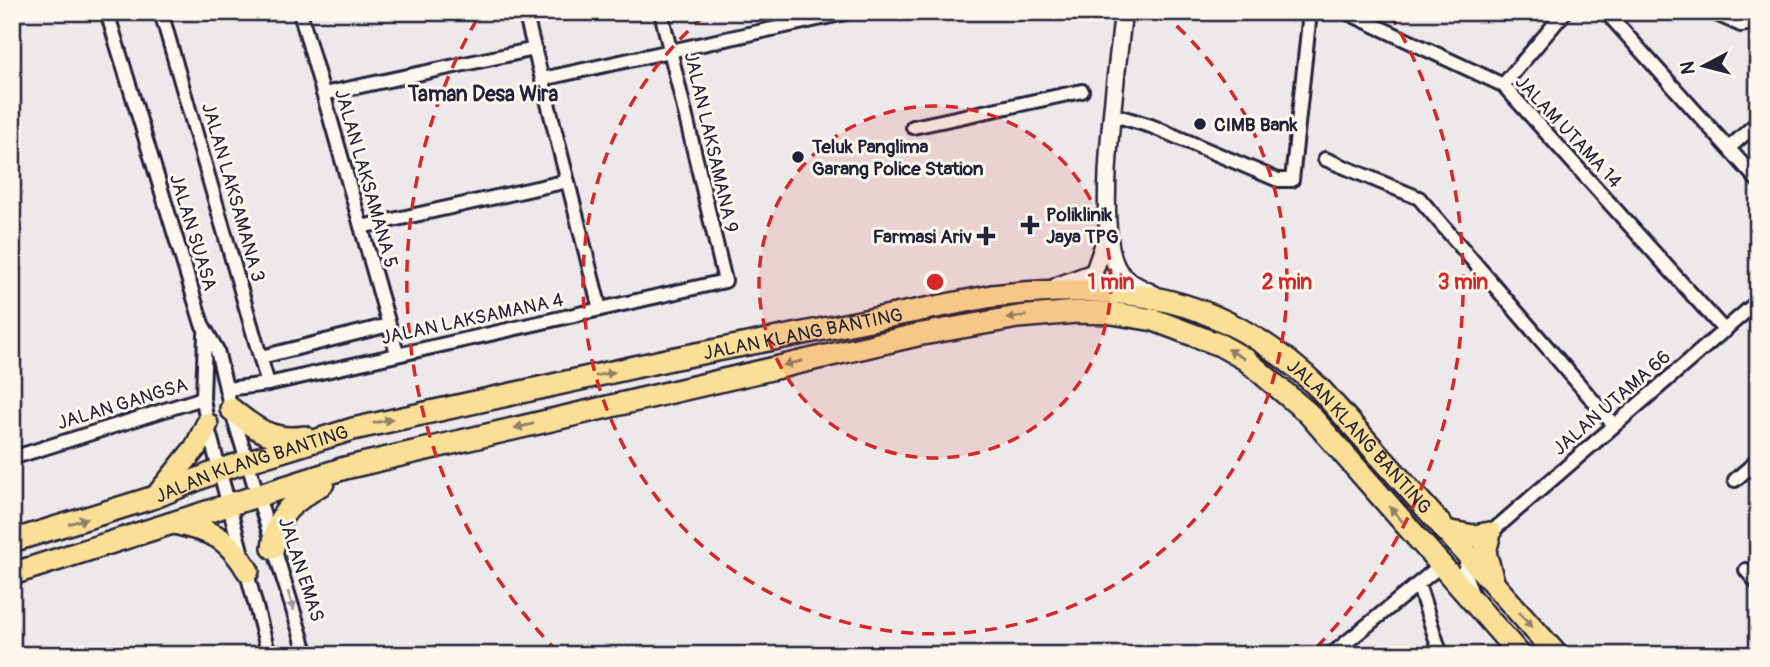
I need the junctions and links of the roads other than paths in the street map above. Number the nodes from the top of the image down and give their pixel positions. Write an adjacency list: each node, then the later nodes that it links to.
1 (107, 12): 37 (street, JALAN SUASA)
2 (161, 12): 39 (street, JALAN LAKSAMANA 3)
3 (300, 12): 20 (street, JALAN LAKSAMANA 5)
4 (525, 12): 15 (street)
5 (661, 12): 16 (street, JALAN LAKSAMANA 9)
6 (850, 12): 13 (street)
7 (1124, 12): 21 (street)
8 (1310, 12): 21 (street)
9 (1346, 12): 18 (street, JALAM UTAMA 14)
10 (1564, 12): 18 (street)
11 (1606, 12): 24 (street)
12 (1712, 12): 14 (street)
13 (802, 18): 16 (street)
14 (1758, 22)
15 (535, 49): 17 (street); 20 (street)
16 (671, 52): 17 (street); 30 (street, JALAN LAKSAMANA 9)
17 (542, 79): 26 (street)
18 (1503, 85): 36 (street, JALAM UTAMA 14)
19 (1082, 91): 23 (street)
20 (323, 93): 28 (street, JALAN LAKSAMANA 5)
21 (1114, 115): 29 (street)
22 (1758, 122): 24 (street)
23 (913, 127)
24 (1728, 148): 27 (street)
25 (1325, 159): 44 (street)
26 (568, 181): 28 (street); 34 (street)
27 (1758, 181)
28 (361, 227): 35 (street, JALAN LAKSAMANA 5)
29 (1108, 230): 31 (street); 32 (street)
30 (726, 281): 34 (street, JALAN LAKSAMANA 4)
31 (1037, 291): 32 (highway, JALAN KLANG BANTING); 45 (highway, JALAN KLANG BANTING, one-way to 31)
32 (1169, 300): 56 (highway, JALAN KLANG BANTING)
33 (1758, 301): 36 (street, JALAN UTAMA 66)
34 (600, 309): 38 (street, JALAN LAKSAMANA 4)
35 (389, 325): 38 (street, JALAN LAKSAMANA 5); 39 (street, JALAN LAKSAMANA 4)
36 (1725, 331): 44 (street, JALAN UTAMA 66)
37 (205, 334): 41 (street); 42 (street, JALAN SUASA)
38 (397, 353): 40 (street, JALAN LAKSAMANA 4)
39 (261, 357): 40 (street, JALAN LAKSAMANA 3)
40 (268, 384): 42 (street, JALAN LAKSAMANA 4)
41 (203, 398): 43 (street); 46 (street, JALAN GANGSA)
42 (228, 399): 45 (highway); 48 (street, JALAN SUASA)
43 (207, 424): 50 (street); 53 (highway)
44 (1614, 425): 57 (street, JALAN UTAMA 66)
45 (353, 429): 48 (highway, JALAN KLANG BANTING)
46 (12, 458)
47 (1758, 460): 51 (street)
48 (247, 461): 50 (highway, JALAN KLANG BANTING); 52 (street, JALAN EMAS)
49 (345, 468): 52 (highway, JALAN KLANG BANTING); 59 (highway); 61 (highway, JALAN KLANG BANTING, one-way to 49)
50 (220, 470): 53 (highway, JALAN KLANG BANTING); 54 (street)
51 (1735, 480)
52 (258, 496): 54 (highway, JALAN KLANG BANTING); 59 (street, JALAN EMAS)
53 (155, 497): 58 (highway, JALAN KLANG BANTING, one-way to 53)
54 (230, 505): 55 (highway, JALAN KLANG BANTING); 63 (street)
55 (174, 523): 63 (highway); 64 (highway, JALAN KLANG BANTING)
56 (1445, 531): 57 (highway); 60 (highway, JALAN KLANG BANTING)
57 (1490, 533): 60 (street, JALAN UTAMA 66); 67 (highway)
58 (12, 541)
59 (273, 548): 70 (street, JALAN EMAS, one-way to 70)
60 (1467, 556): 67 (highway, JALAN KLANG BANTING); 68 (street)
61 (1441, 565): 65 (street); 68 (highway, JALAN KLANG BANTING)
62 (1746, 570): 66 (street)
63 (248, 571): 69 (street)
64 (12, 574)
65 (1418, 584): 71 (street); 72 (street)
66 (1758, 584)
67 (1494, 586): 74 (highway, JALAN KLANG BANTING, one-way to 74)
68 (1478, 608): 73 (highway, JALAN KLANG BANTING)
69 (269, 655)
70 (307, 655)
71 (1331, 655)
72 (1441, 655)
73 (1520, 655)
74 (1557, 655)

